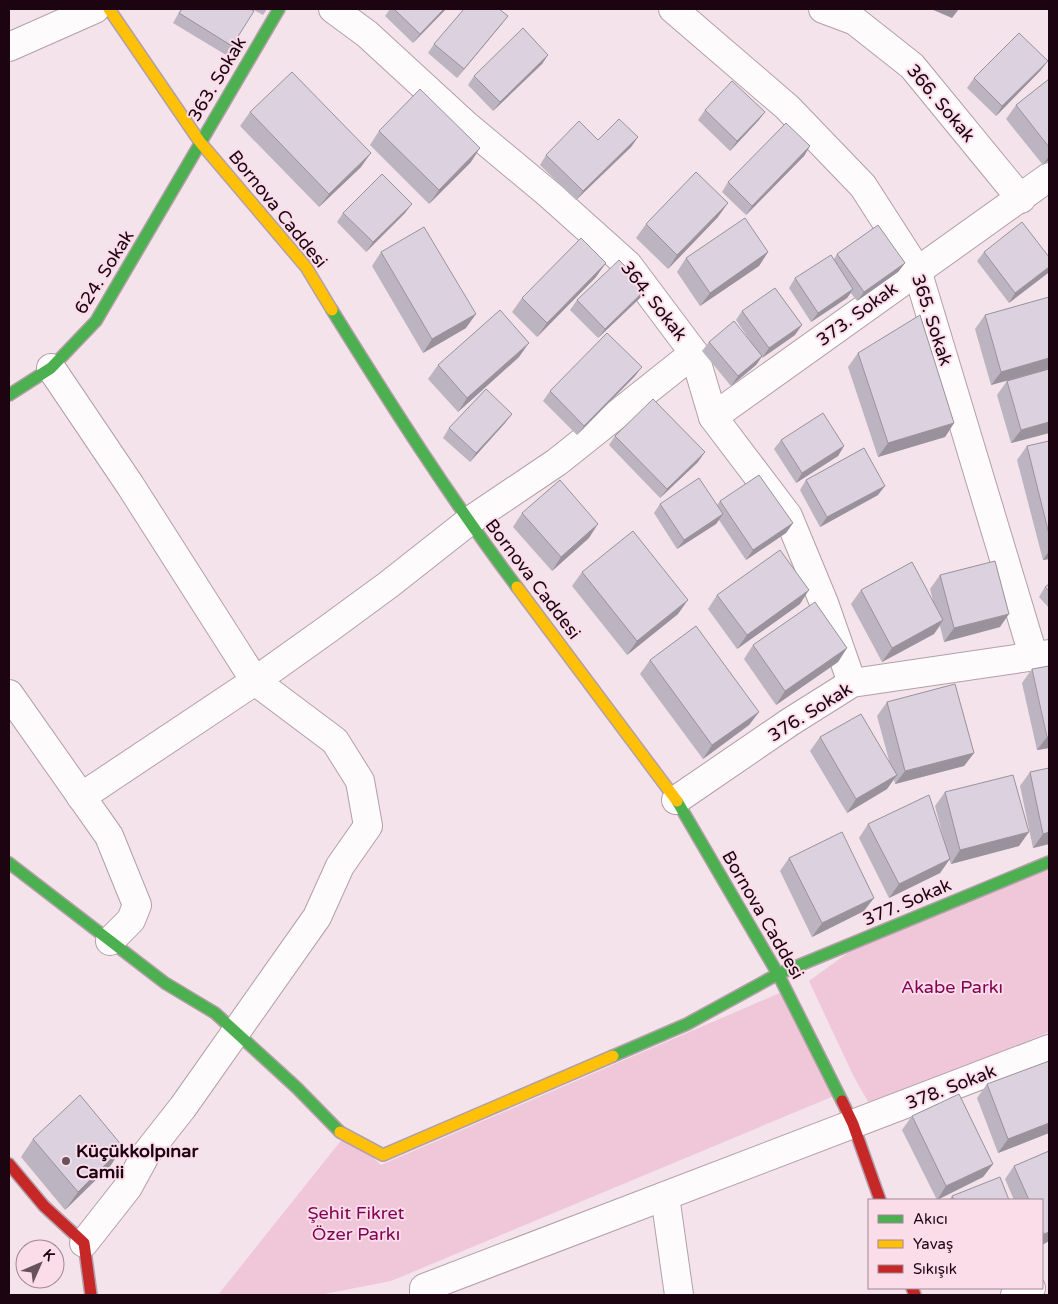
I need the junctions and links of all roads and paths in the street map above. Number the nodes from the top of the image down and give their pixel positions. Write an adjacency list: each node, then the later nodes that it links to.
1 (95, 9): 7 (street)
2 (109, 9): 8 (street, Bornova Caddesi)
3 (279, 9): 8 (street, 363. Sokak)
4 (334, 9): 12 (street, 364. Sokak)
5 (673, 9): 11 (street, 365. Sokak)
6 (823, 9): 10 (street, 366. Sokak)
7 (9, 47)
8 (200, 142): 13 (street, 624. Sokak); 16 (street, Bornova Caddesi)
9 (1049, 177): 10 (street, 373. Sokak)
10 (1021, 199): 11 (street, 373. Sokak)
11 (917, 270): 15 (street, 373. Sokak); 17 (street, 365. Sokak)
12 (694, 353): 15 (street, 364. Sokak); 16 (street)
13 (51, 368): 14 (street, 624. Sokak); 18 (street)
14 (9, 395)
15 (714, 417): 19 (street, 364. Sokak)
16 (468, 522): 18 (street); 22 (street, Bornova Caddesi)
17 (1042, 656): 19 (street, 376. Sokak)
18 (255, 681): 21 (street); 27 (street)
19 (852, 683): 22 (street, 376. Sokak)
20 (9, 694): 21 (street)
21 (81, 797): 25 (street)
22 (676, 800): 26 (street, Bornova Caddesi)
23 (1049, 862): 26 (street, 377. Sokak)
24 (9, 863): 25 (street)
25 (110, 941): 27 (street)
26 (778, 974): 27 (street, 377. Sokak); 29 (street, Bornova Caddesi)
27 (236, 1032): 33 (street)
28 (1049, 1049): 29 (street, 378. Sokak)
29 (852, 1124): 31 (street, 378. Sokak); 32 (street, Bornova Caddesi)
30 (9, 1164): 33 (street)
31 (665, 1196): 36 (street, 378. Sokak); 37 (street)
32 (880, 1199)
33 (84, 1243): 35 (street)
34 (1029, 1289): 38 (street)
35 (91, 1295)
36 (424, 1295)
37 (680, 1295)
38 (1015, 1295)

